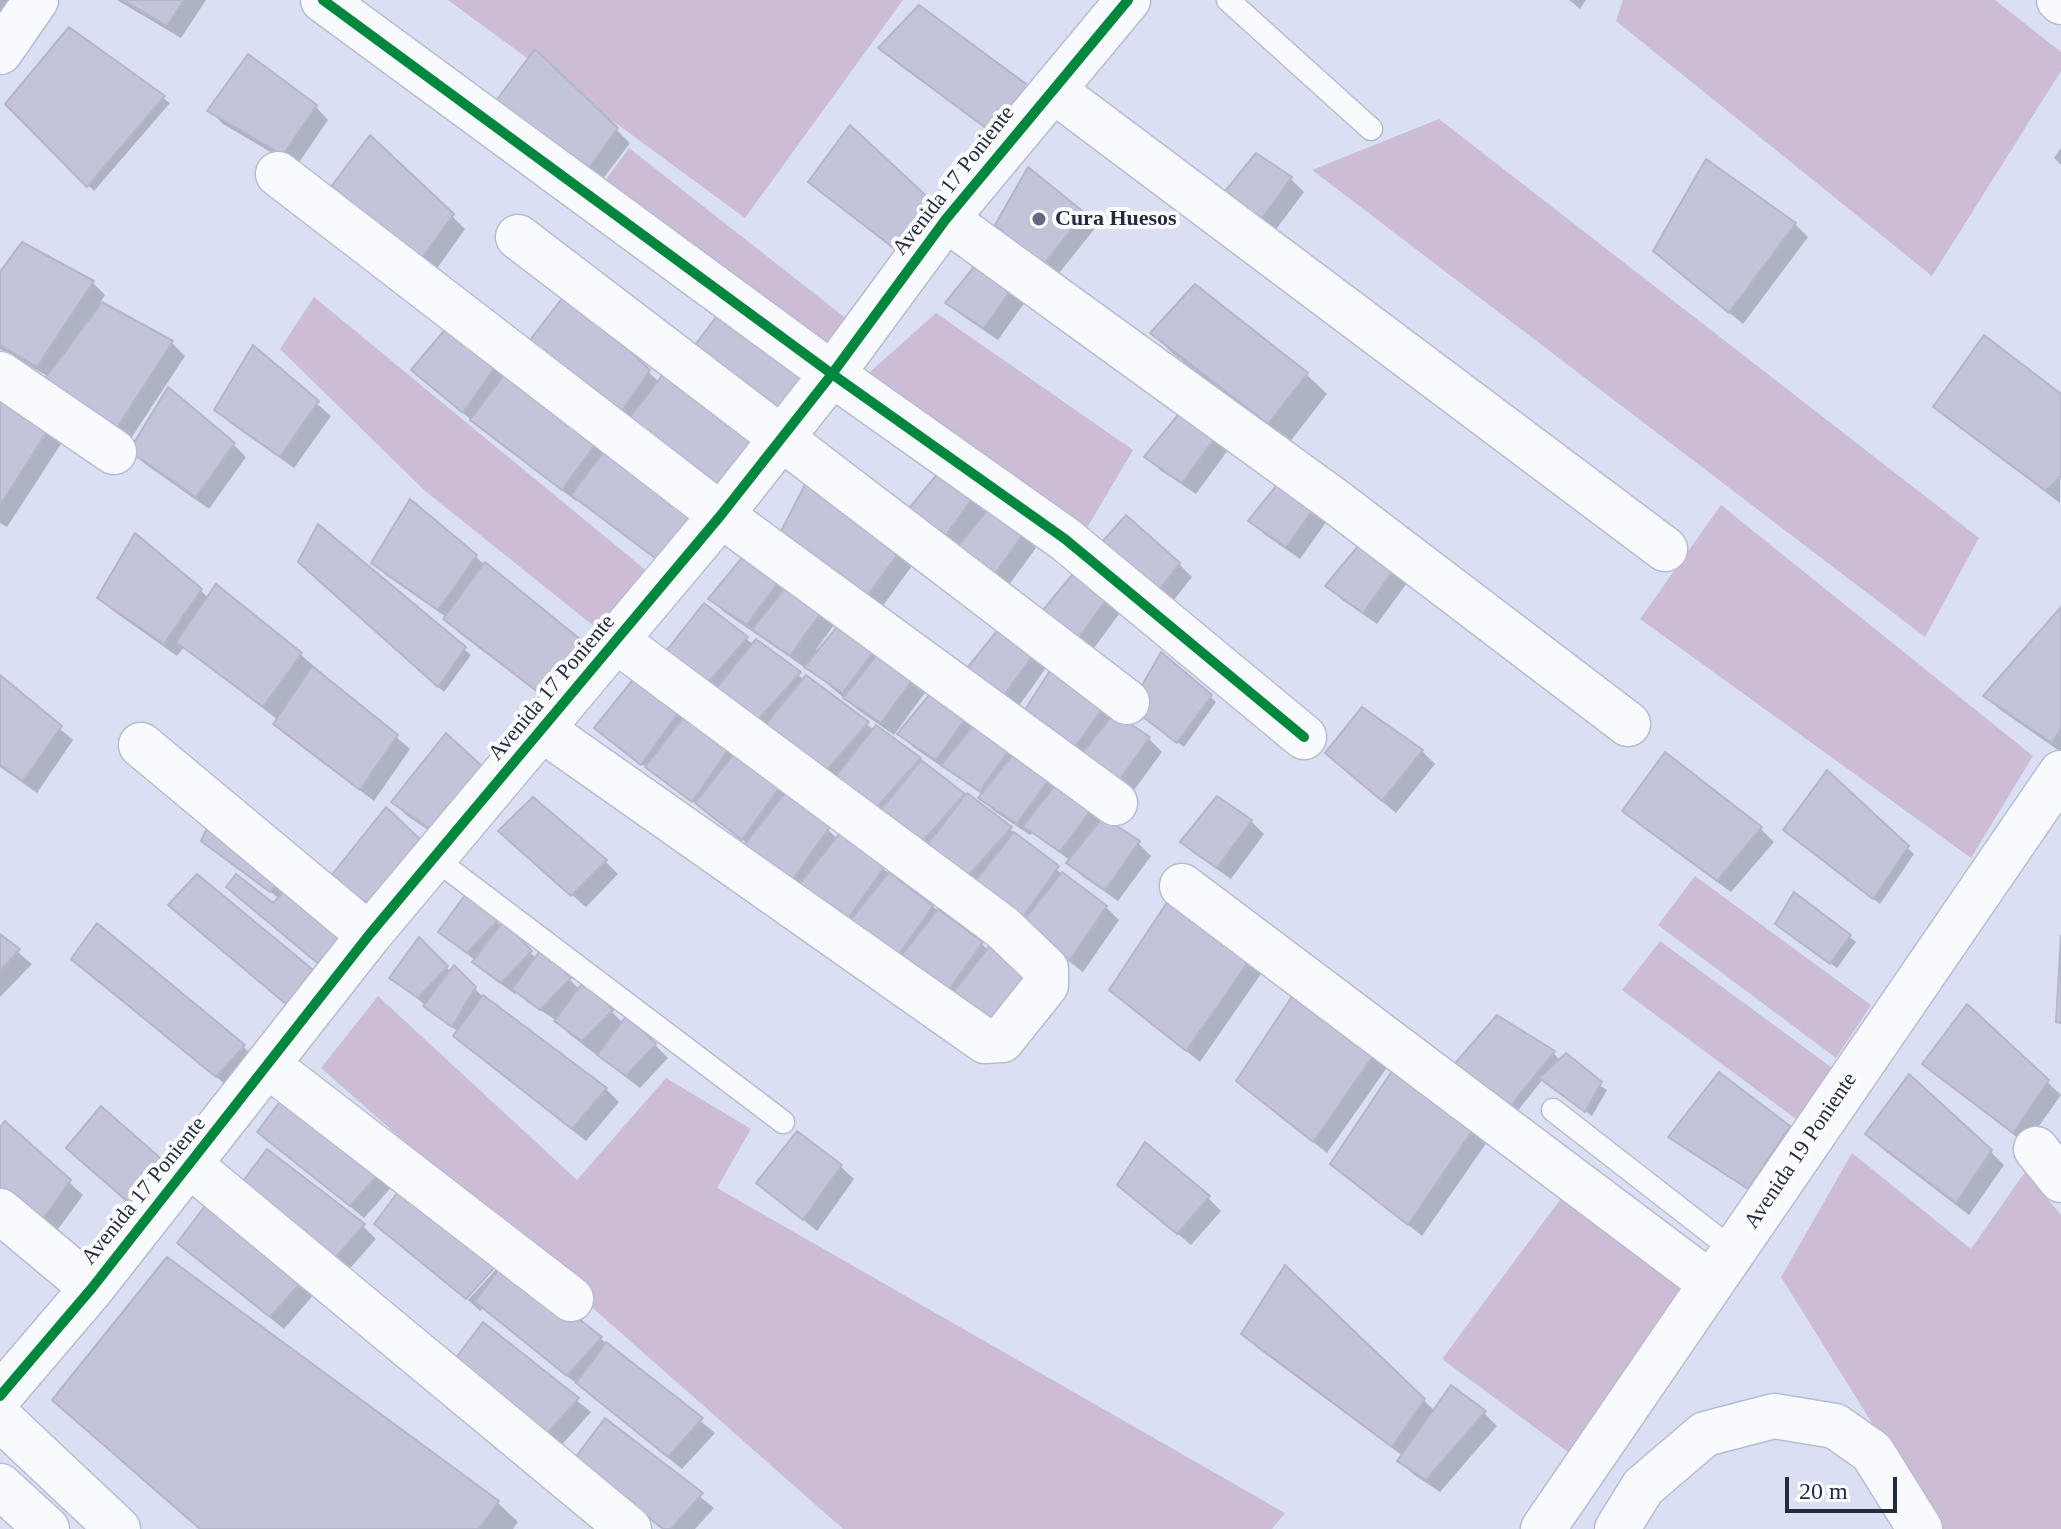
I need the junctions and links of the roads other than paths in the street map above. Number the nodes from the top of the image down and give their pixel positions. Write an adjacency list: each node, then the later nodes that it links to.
1 (36, 0): 5 (street)
2 (323, 0): 12 (street)
3 (1128, 0): 6 (street, Avenida 17 Poniente)
4 (1228, 0): 7 (lane)
5 (0, 52)
6 (1053, 90): 9 (street, Avenida 17 Poniente); 16 (street)
7 (1371, 129)
8 (278, 174): 15 (street)
9 (946, 219): 12 (street, Avenida 17 Poniente); 19 (street)
10 (518, 237): 13 (street)
11 (0, 374): 14 (street)
12 (832, 374): 13 (street, Avenida 17 Poniente); 21 (street)
13 (781, 438): 15 (street, Avenida 17 Poniente); 18 (street)
14 (114, 452)
15 (721, 515): 17 (street, Avenida 17 Poniente); 24 (street)
16 (1665, 549)
17 (617, 641): 20 (street, Avenida 17 Poniente); 20 (street)
18 (1127, 702)
19 (1628, 724)
20 (543, 730): 25 (street, Avenida 17 Poniente)
21 (1304, 737)
22 (141, 745): 27 (street)
23 (2061, 773): 33 (street, Avenida 19 Poniente)
24 (1115, 803)
25 (434, 858): 27 (street, Avenida 17 Poniente); 30 (lane)
26 (1182, 886): 33 (street)
27 (369, 935): 28 (street, Avenida 17 Poniente)
28 (269, 1066): 31 (street, Avenida 17 Poniente); 35 (street)
29 (1553, 1110): 33 (lane)
30 (783, 1122)
31 (190, 1165): 34 (street, Avenida 17 Poniente); 41 (street)
32 (0, 1211): 34 (street)
33 (1722, 1266): 42 (street, Avenida 19 Poniente)
34 (92, 1288): 36 (street, Avenida 17 Poniente)
35 (571, 1299)
36 (0, 1396)
37 (0, 1418): 40 (street)
38 (0, 1486): 39 (street)
39 (47, 1529)
40 (118, 1529)
41 (629, 1529)
42 (1543, 1529)
43 (1617, 1529): 44 (street)
44 (1920, 1529)

